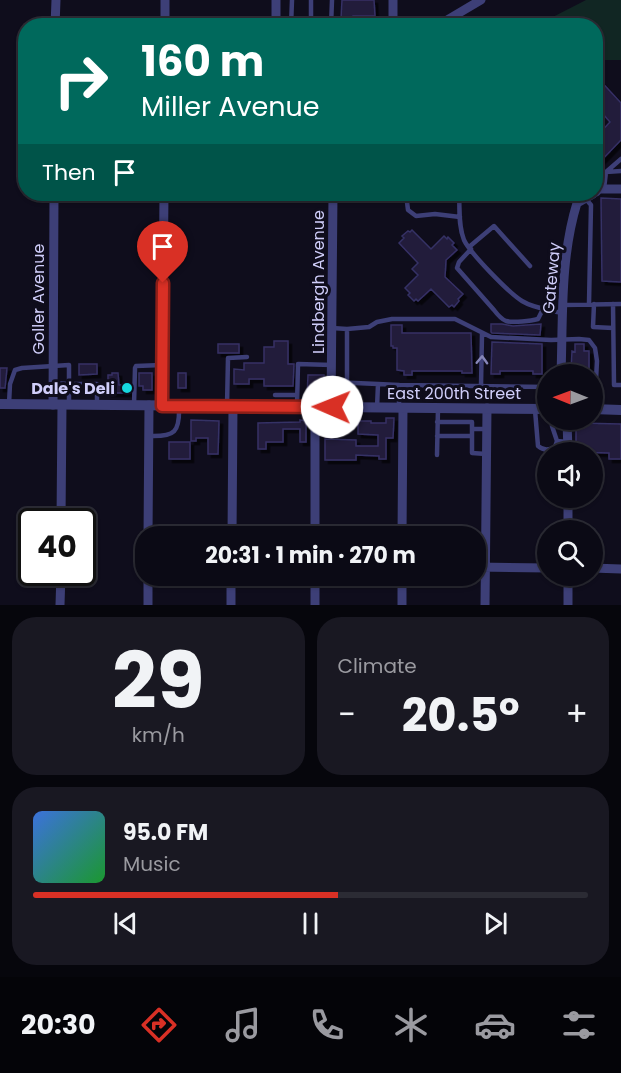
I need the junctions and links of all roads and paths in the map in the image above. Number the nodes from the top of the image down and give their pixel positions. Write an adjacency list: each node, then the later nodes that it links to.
1 (56, 0): 9 (street)
2 (165, 0): 10 (street)
3 (276, 0): 11 (street)
4 (292, 0): 12 (lane)
5 (311, 0): 13 (lane)
6 (332, 0): 14 (lane)
7 (393, 0): 15 (street)
8 (482, 0): 16 (street)
9 (56, 18)
10 (165, 18)
11 (276, 18)
12 (291, 18)
13 (311, 18)
14 (332, 18)
15 (393, 18)
16 (452, 18)
17 (621, 159): 19 (lane)
18 (621, 171): 19 (lane)
19 (606, 172): 20 (lane)
20 (603, 177)
21 (621, 189): 22 (street)
22 (603, 192)
23 (54, 201): 46 (street, Goller Avenue)
24 (164, 201): 47 (street)
25 (333, 201): 38 (street, Lindbergh Avenue)
26 (407, 201): 30 (lane)
27 (459, 201): 30 (lane)
28 (580, 201): 37 (street, Gateway)
29 (592, 201): 34 (lane)
30 (460, 217): 31 (lane)
31 (470, 248): 32 (lane); 36 (lane); 36 (lane)
32 (530, 266)
33 (613, 303): 34 (lane); 35 (lane); 39 (lane)
34 (592, 304): 37 (lane); 39 (lane)
35 (621, 304)
36 (543, 309): 37 (lane)
37 (562, 309): 42 (street, Gateway)
38 (332, 328): 40 (lane); 48 (street, Lindbergh Avenue)
39 (613, 328): 55 (lane)
40 (347, 329): 41 (lane); 51 (lane)
41 (482, 334): 42 (lane); 56 (lane, one-way to 41)
42 (562, 340): 44 (street, Gateway); 45 (lane)
43 (247, 357): 67 (lane)
44 (561, 364)
45 (597, 364)
46 (53, 365): 50 (street, Goller Avenue); 52 (lane); 60 (lane)
47 (162, 365): 63 (lane); 65 (street)
48 (332, 365): 49 (street, Lindbergh Avenue); 59 (lane)
49 (332, 382): 51 (lane); 70 (street, Lindbergh Avenue)
50 (53, 383): 52 (lane); 61 (street, Goller Avenue)
51 (347, 383): 53 (lane)
52 (69, 384): 61 (lane); 62 (lane)
53 (378, 384): 54 (lane); 72 (lane)
54 (399, 385): 56 (lane); 73 (lane)
55 (621, 385)
56 (481, 386): 57 (lane)
57 (537, 387)
58 (275, 395): 59 (lane)
59 (297, 395): 68 (lane)
60 (5, 404): 61 (street, East 200th Street)
61 (61, 405): 62 (street, East 200th Street); 94 (street, Goller Avenue)
62 (97, 405): 63 (street, East 200th Street)
63 (134, 405): 64 (street, East 200th Street)
64 (149, 405): 65 (street, East 200th Street); 87 (street)
65 (162, 406): 66 (street, East 200th Street)
66 (179, 406): 67 (street, East 200th Street); 87 (lane)
67 (230, 406): 68 (street, East 200th Street); 96 (street)
68 (297, 407): 69 (street, East 200th Street)
69 (315, 407): 70 (street, East 200th Street); 86 (street)
70 (332, 407): 71 (street, East 200th Street)
71 (347, 407): 72 (street, East 200th Street); 86 (lane)
72 (377, 408): 73 (street, East 200th Street)
73 (401, 408): 74 (street, East 200th Street); 98 (street)
74 (438, 408): 75 (street, East 200th Street); 80 (lane)
75 (466, 408): 76 (street, East 200th Street); 81 (lane)
76 (487, 408): 77 (street, East 200th Street); 83 (street)
77 (535, 409): 90 (lane)
78 (603, 409): 79 (street)
79 (621, 410)
80 (437, 422): 81 (lane); 88 (lane)
81 (466, 422): 82 (lane)
82 (472, 429): 83 (lane); 89 (lane)
83 (487, 429): 92 (street)
84 (553, 430): 90 (lane)
85 (567, 430): 91 (street)
86 (315, 431): 97 (street)
87 (149, 436): 95 (street)
88 (436, 436): 89 (lane); 93 (lane)
89 (472, 436): 92 (lane)
90 (557, 441): 91 (lane)
91 (568, 442)
92 (486, 454): 99 (street)
93 (436, 455)
94 (61, 508)
95 (148, 526)
96 (232, 526)
97 (315, 526)
98 (402, 526)
99 (482, 526)
100 (486, 567): 101 (street)
101 (537, 568)
102 (603, 568): 103 (street)
103 (621, 569)
104 (60, 586): 111 (street)
105 (148, 586): 112 (street)
106 (231, 586): 113 (street)
107 (315, 586): 114 (street)
108 (402, 586): 115 (street)
109 (482, 586): 116 (street)
110 (568, 586): 117 (street)
111 (60, 605)
112 (148, 605)
113 (231, 605)
114 (315, 605)
115 (402, 605)
116 (485, 605)
117 (568, 605)

